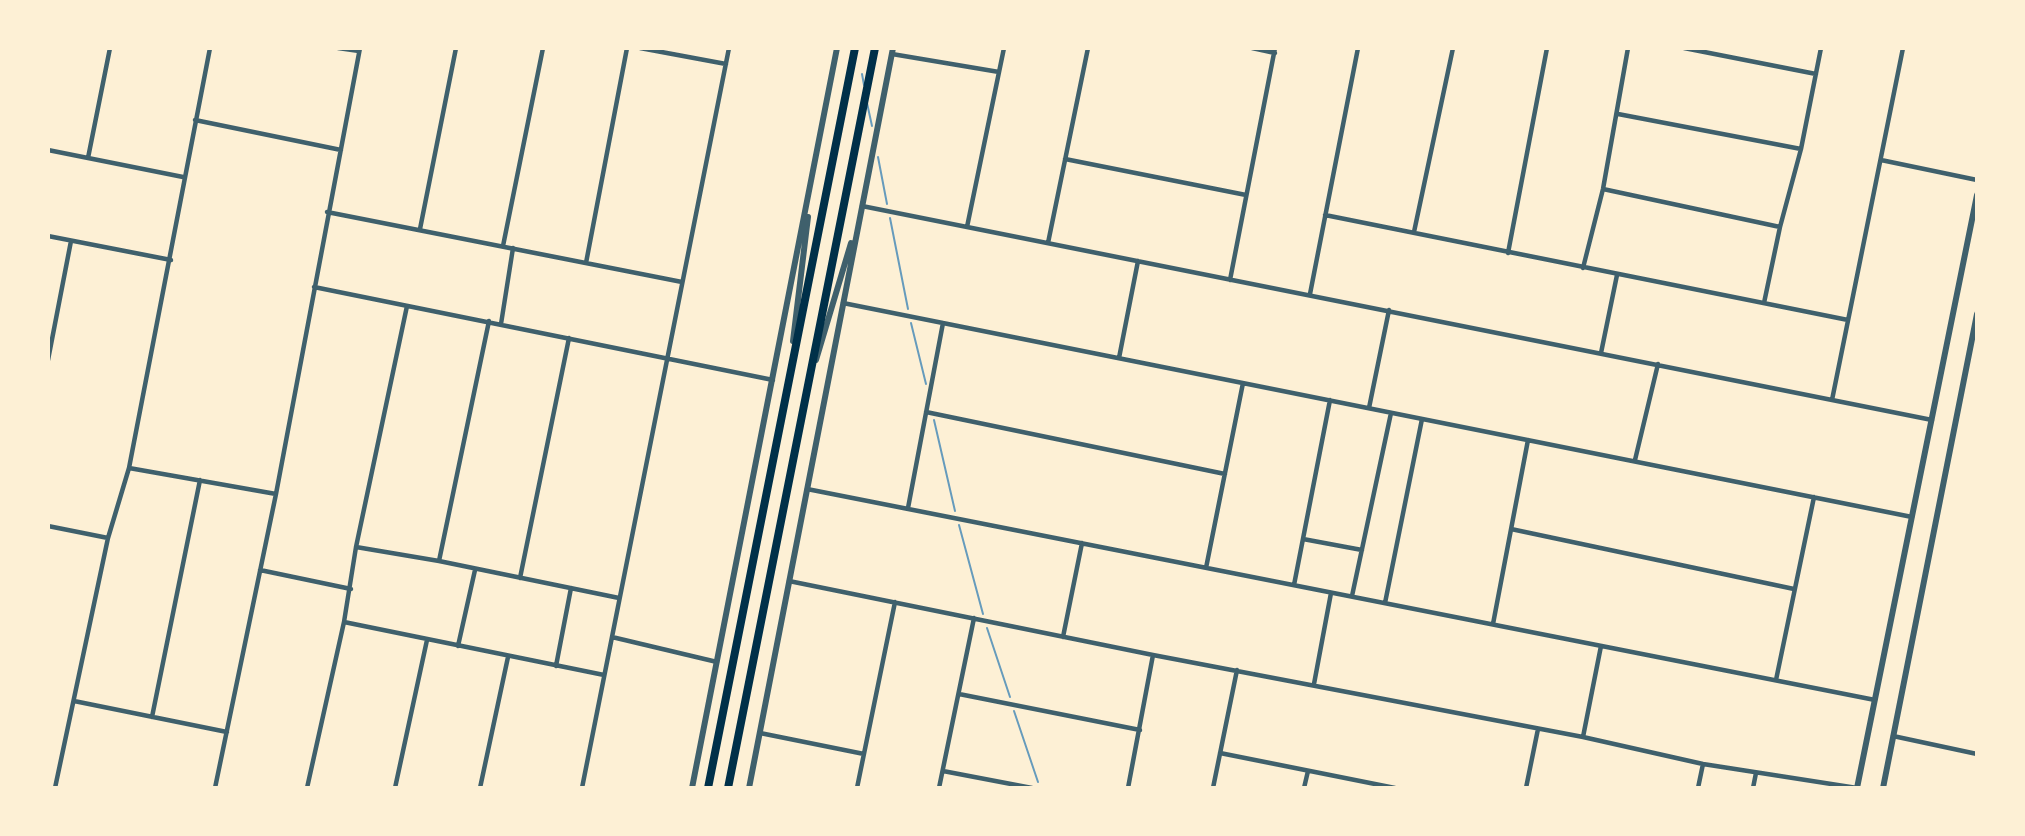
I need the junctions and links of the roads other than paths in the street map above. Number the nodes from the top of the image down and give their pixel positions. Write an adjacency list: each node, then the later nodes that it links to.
1 (110, 48): 35 (street)
2 (210, 48): 31 (street)
3 (338, 48): 23 (street)
4 (456, 48): 49 (street)
5 (543, 48): 54 (street)
6 (627, 48): 59 (street)
7 (640, 48): 26 (street)
8 (682, 48): 26 (street)
9 (729, 48): 27 (street)
10 (837, 48): 38 (street)
11 (855, 48): 87 (main road)
12 (875, 48): 84 (main road)
13 (1004, 48): 28 (street)
14 (1088, 48): 36 (street)
15 (1252, 48): 24 (street)
16 (1358, 48): 46 (street)
17 (1453, 48): 50 (street)
18 (1547, 48): 56 (street)
19 (1628, 48): 30 (street)
20 (1684, 48): 29 (street)
21 (1821, 48): 29 (street)
22 (1903, 48): 37 (street)
23 (359, 50): 34 (street)
24 (1275, 50): 42 (street)
25 (893, 51): 28 (street); 44 (street)
26 (680, 56): 27 (street)
27 (726, 64): 63 (street)
28 (999, 72): 47 (street)
29 (1816, 74): 32 (street)
30 (1618, 114): 32 (street); 41 (street)
31 (195, 120): 34 (street); 39 (street)
32 (1801, 148): 48 (street)
33 (48, 150): 35 (street)
34 (341, 150): 45 (street)
35 (87, 158): 39 (street)
36 (1065, 159): 42 (street); 53 (street)
37 (1881, 160): 40 (street); 71 (street)
38 (814, 166): 82 (street); 87 (street)
39 (183, 177): 57 (street)
40 (1977, 180)
41 (1603, 189): 48 (street); 60 (street)
42 (1246, 195): 62 (street)
43 (1977, 195): 92 (street)
44 (862, 206): 47 (street); 66 (street); 84 (street)
45 (327, 212): 49 (street); 64 (street)
46 (1325, 215): 50 (street); 65 (street)
47 (967, 227): 53 (street)
48 (1780, 227): 67 (street)
49 (420, 229): 54 (street)
50 (1414, 232): 56 (street)
51 (48, 236): 52 (street)
52 (72, 241): 57 (street); 80 (street)
53 (1048, 243): 58 (street)
54 (503, 246): 55 (street)
55 (513, 248): 59 (street); 74 (street)
56 (1508, 253): 60 (street)
57 (171, 260): 95 (street)
58 (1138, 261): 62 (street); 79 (street)
59 (586, 264): 63 (street)
60 (1583, 268): 61 (street)
61 (1617, 275): 67 (street); 77 (street)
62 (1230, 280): 65 (street)
63 (682, 282): 78 (street)
64 (314, 287): 68 (street); 99 (street)
65 (1310, 294): 69 (street)
66 (843, 303): 73 (street); 98 (street)
67 (1764, 303): 71 (street)
68 (407, 306): 72 (street); 108 (street)
69 (1389, 310): 77 (street); 88 (street)
70 (1977, 314): 75 (street)
71 (1848, 320): 86 (street)
72 (489, 321): 74 (street); 110 (street)
73 (943, 323): 79 (street); 89 (street)
74 (501, 324): 76 (street)
75 (1976, 326): 149 (street)
76 (569, 338): 78 (street); 114 (street)
77 (1601, 352): 81 (street)
78 (667, 358): 82 (street); 122 (street)
79 (1119, 358): 83 (street)
80 (48, 360)
81 (1658, 364): 86 (street); 94 (street)
82 (773, 380): 135 (street)
83 (1243, 383): 85 (street); 96 (street)
84 (807, 392): 166 (main road)
85 (1330, 400): 88 (street); 106 (street)
86 (1832, 400): 92 (street)
87 (786, 401): 165 (main road)
88 (1369, 408): 90 (street)
89 (926, 412): 96 (street); 101 (street)
90 (1391, 413): 91 (street); 109 (street)
91 (1422, 419): 93 (street); 124 (street)
92 (1932, 420): 102 (street)
93 (1528, 440): 94 (street); 104 (street)
94 (1635, 460): 100 (street)
95 (129, 468): 97 (street); 105 (street)
96 (1225, 474): 111 (street)
97 (200, 480): 99 (street); 144 (street)
98 (807, 489): 101 (street); 115 (street)
99 (276, 494): 112 (street)
100 (1814, 497): 102 (street); 119 (street)
101 (908, 508): 107 (street)
102 (1912, 517): 142 (street)
103 (48, 526): 105 (street)
104 (1511, 529): 119 (street); 127 (street)
105 (108, 538): 143 (street)
106 (1303, 538): 109 (street); 116 (street)
107 (1082, 543): 111 (street); 129 (street)
108 (356, 547): 110 (street); 118 (street)
109 (1362, 550): 121 (street)
110 (439, 561): 113 (street)
111 (1206, 568): 116 (street)
112 (260, 570): 118 (street); 147 (street)
113 (475, 570): 114 (street); 131 (street)
114 (520, 578): 117 (street)
115 (789, 581): 123 (street); 148 (street)
116 (1294, 585): 120 (street)
117 (571, 588): 122 (street); 136 (street)
118 (351, 589): 126 (street)
119 (1794, 589): 139 (street)
120 (1331, 593): 121 (street); 140 (street)
121 (1352, 596): 124 (street)
122 (619, 598): 128 (street)
123 (895, 602): 125 (street); 152 (street)
124 (1385, 603): 127 (street)
125 (974, 618): 129 (street); 141 (street)
126 (344, 622): 130 (street); 160 (street)
127 (1493, 624): 132 (street)
128 (612, 637): 135 (street); 138 (street)
129 (1063, 637): 133 (street)
130 (427, 640): 131 (street); 161 (street)
131 (458, 646): 134 (street)
132 (1601, 646): 139 (street); 150 (street)
133 (1153, 655): 137 (street); 146 (street)
134 (508, 657): 136 (street); 162 (street)
135 (717, 662): 164 (street)
136 (556, 666): 138 (street)
137 (1237, 670): 140 (street); 151 (street)
138 (604, 675): 163 (street)
139 (1776, 680): 142 (street)
140 (1314, 684): 145 (street)
141 (959, 694): 146 (street); 155 (street)
142 (1875, 700): 178 (street)
143 (74, 701): 144 (street); 158 (street)
144 (152, 717): 147 (street)
145 (1538, 729): 150 (street); 175 (street)
146 (1140, 730): 171 (street)
147 (227, 732): 159 (street)
148 (760, 733): 152 (street); 167 (street)
149 (1893, 736): 153 (street); 179 (street)
150 (1583, 737): 154 (street)
151 (1220, 753): 156 (street); 172 (street)
152 (864, 754): 168 (street)
153 (1977, 754)
154 (1703, 764): 157 (street); 176 (street)
155 (943, 771): 169 (street); 170 (street)
156 (1308, 771): 173 (street); 174 (street)
157 (1756, 773): 177 (street); 178 (street)
158 (55, 788)
159 (215, 788)
160 (308, 788)
161 (395, 788)
162 (480, 788)
163 (582, 788)
164 (692, 788)
165 (708, 788)
166 (728, 788)
167 (749, 788)
168 (857, 788)
169 (939, 788)
170 (1032, 788)
171 (1128, 788)
172 (1213, 788)
173 (1304, 788)
174 (1395, 788)
175 (1526, 788)
176 (1698, 788)
177 (1753, 788)
178 (1857, 788)
179 (1882, 788)

